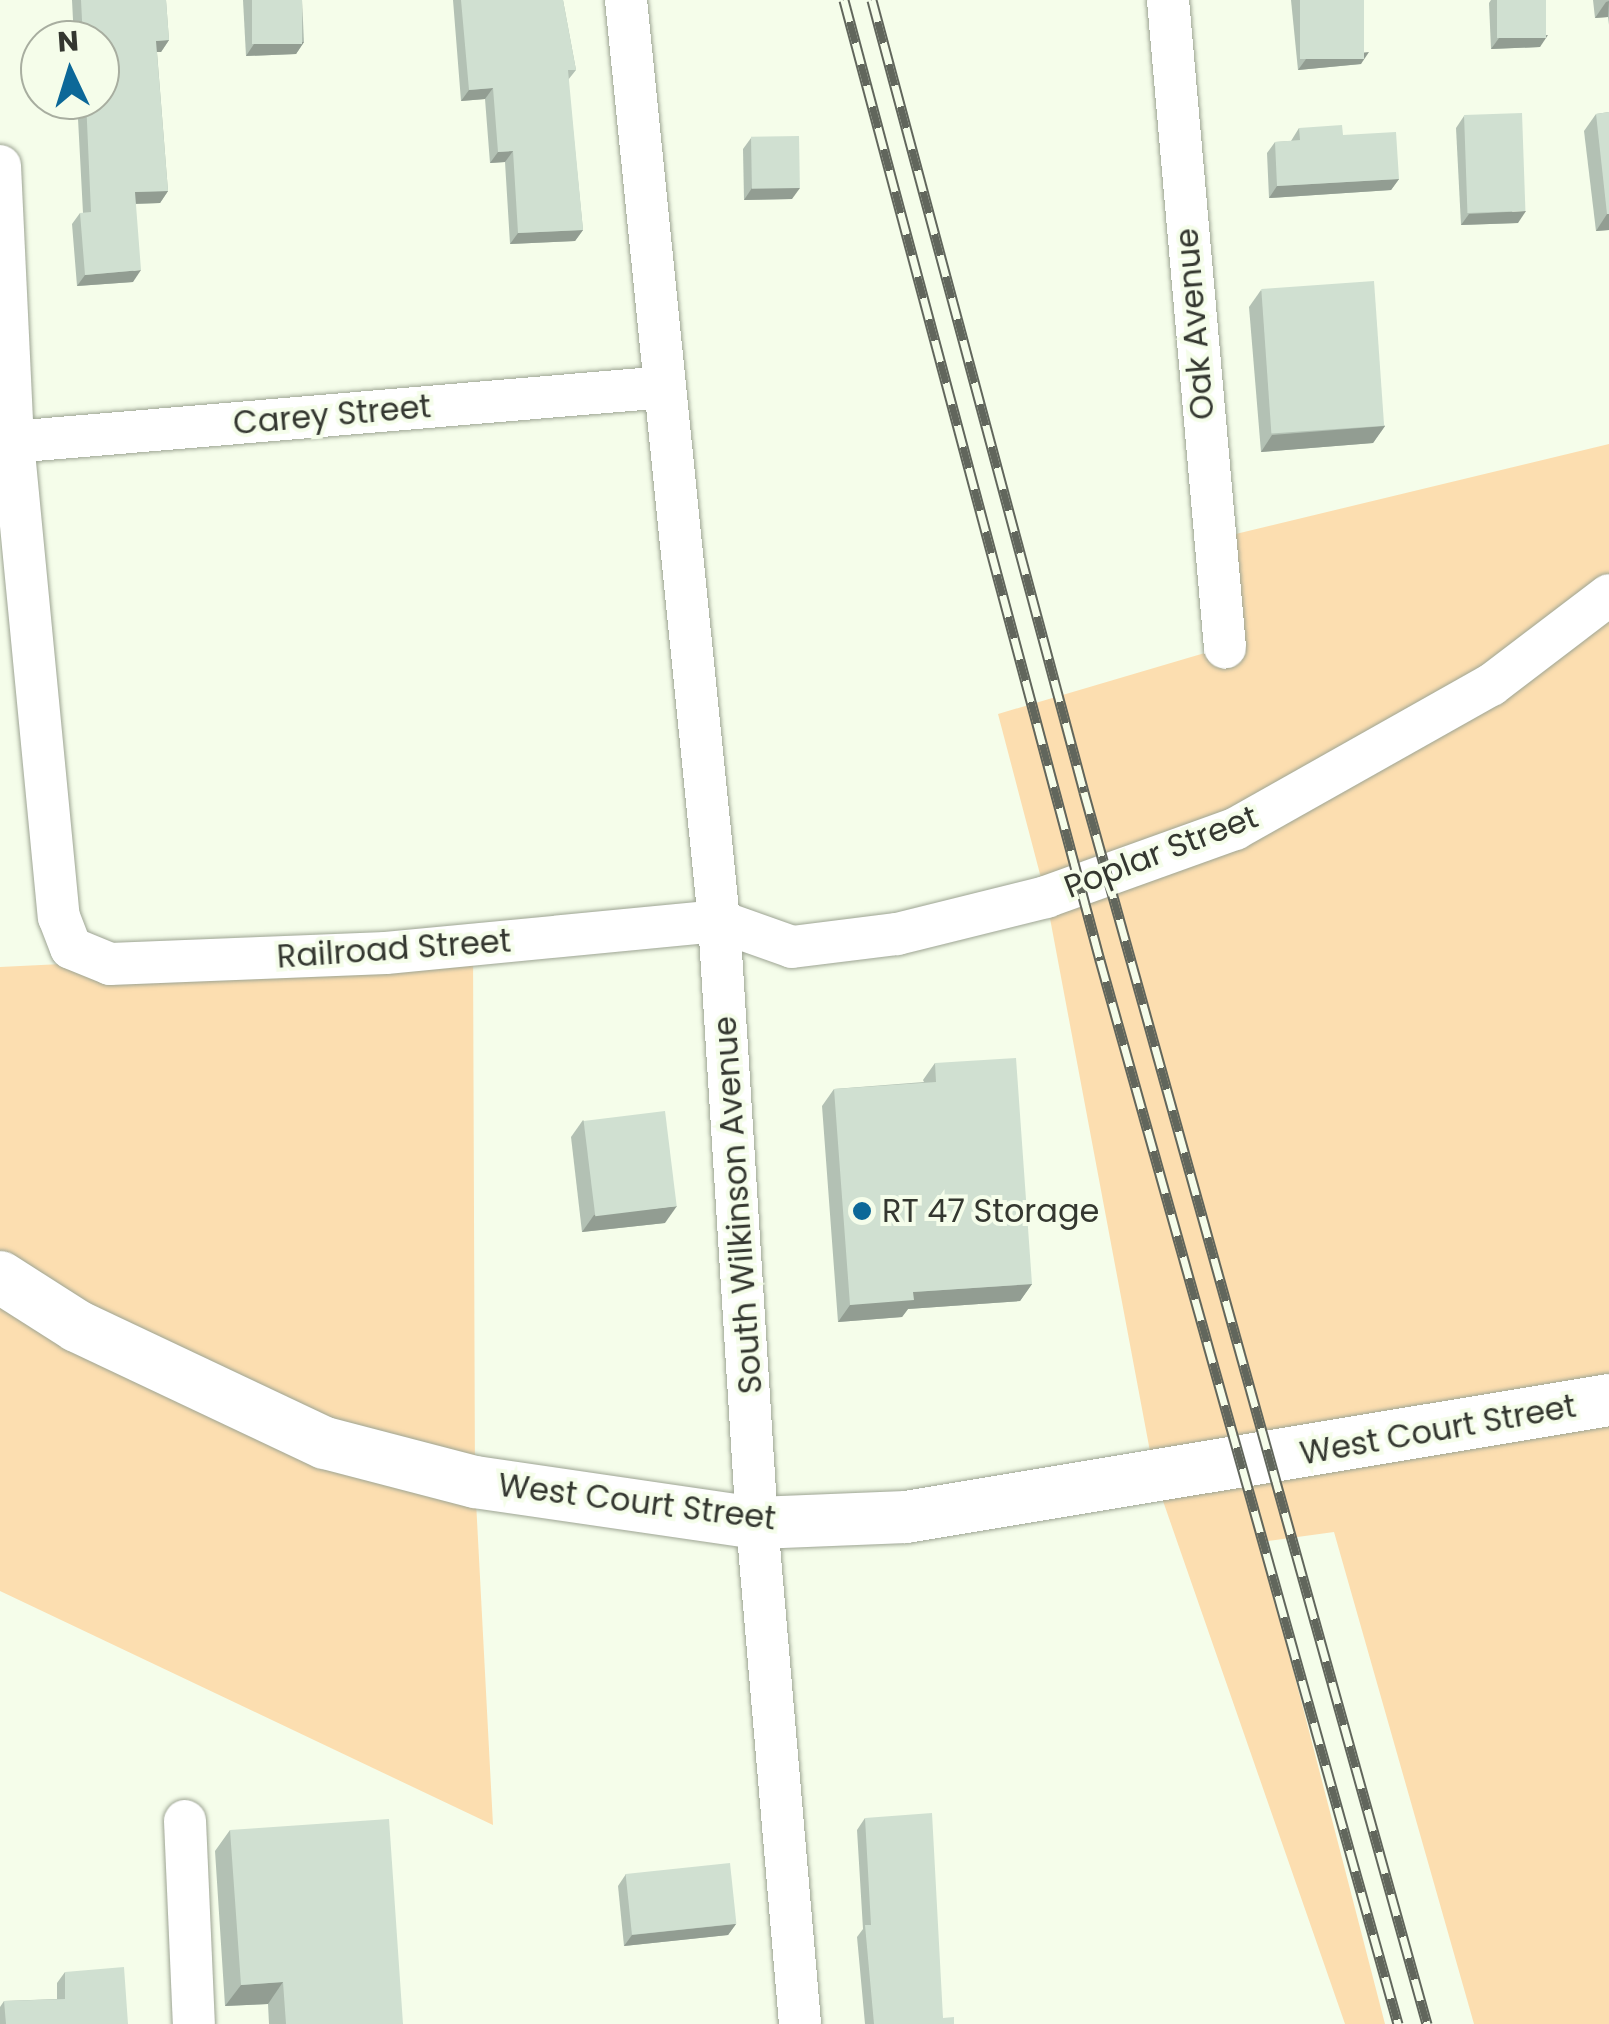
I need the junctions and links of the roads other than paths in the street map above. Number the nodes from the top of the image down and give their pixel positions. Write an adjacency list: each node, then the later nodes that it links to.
1 (626, 0): 4 (street, South Wilkinson Avenue)
2 (1168, 0): 7 (street, Oak Avenue)
3 (0, 166): 5 (street)
4 (665, 388): 5 (street, Carey Street); 8 (street, South Wilkinson Avenue)
5 (7, 442): 8 (street, Railroad Street)
6 (1609, 595): 8 (street, Poplar Street)
7 (1225, 647)
8 (719, 921): 11 (street, South Wilkinson Avenue)
9 (0, 1278): 11 (main road, West Court Street)
10 (1609, 1400): 11 (main road, West Court Street)
11 (757, 1523): 14 (street, South Wilkinson Avenue)
12 (185, 1821): 13 (street)
13 (194, 2024)
14 (800, 2024)

